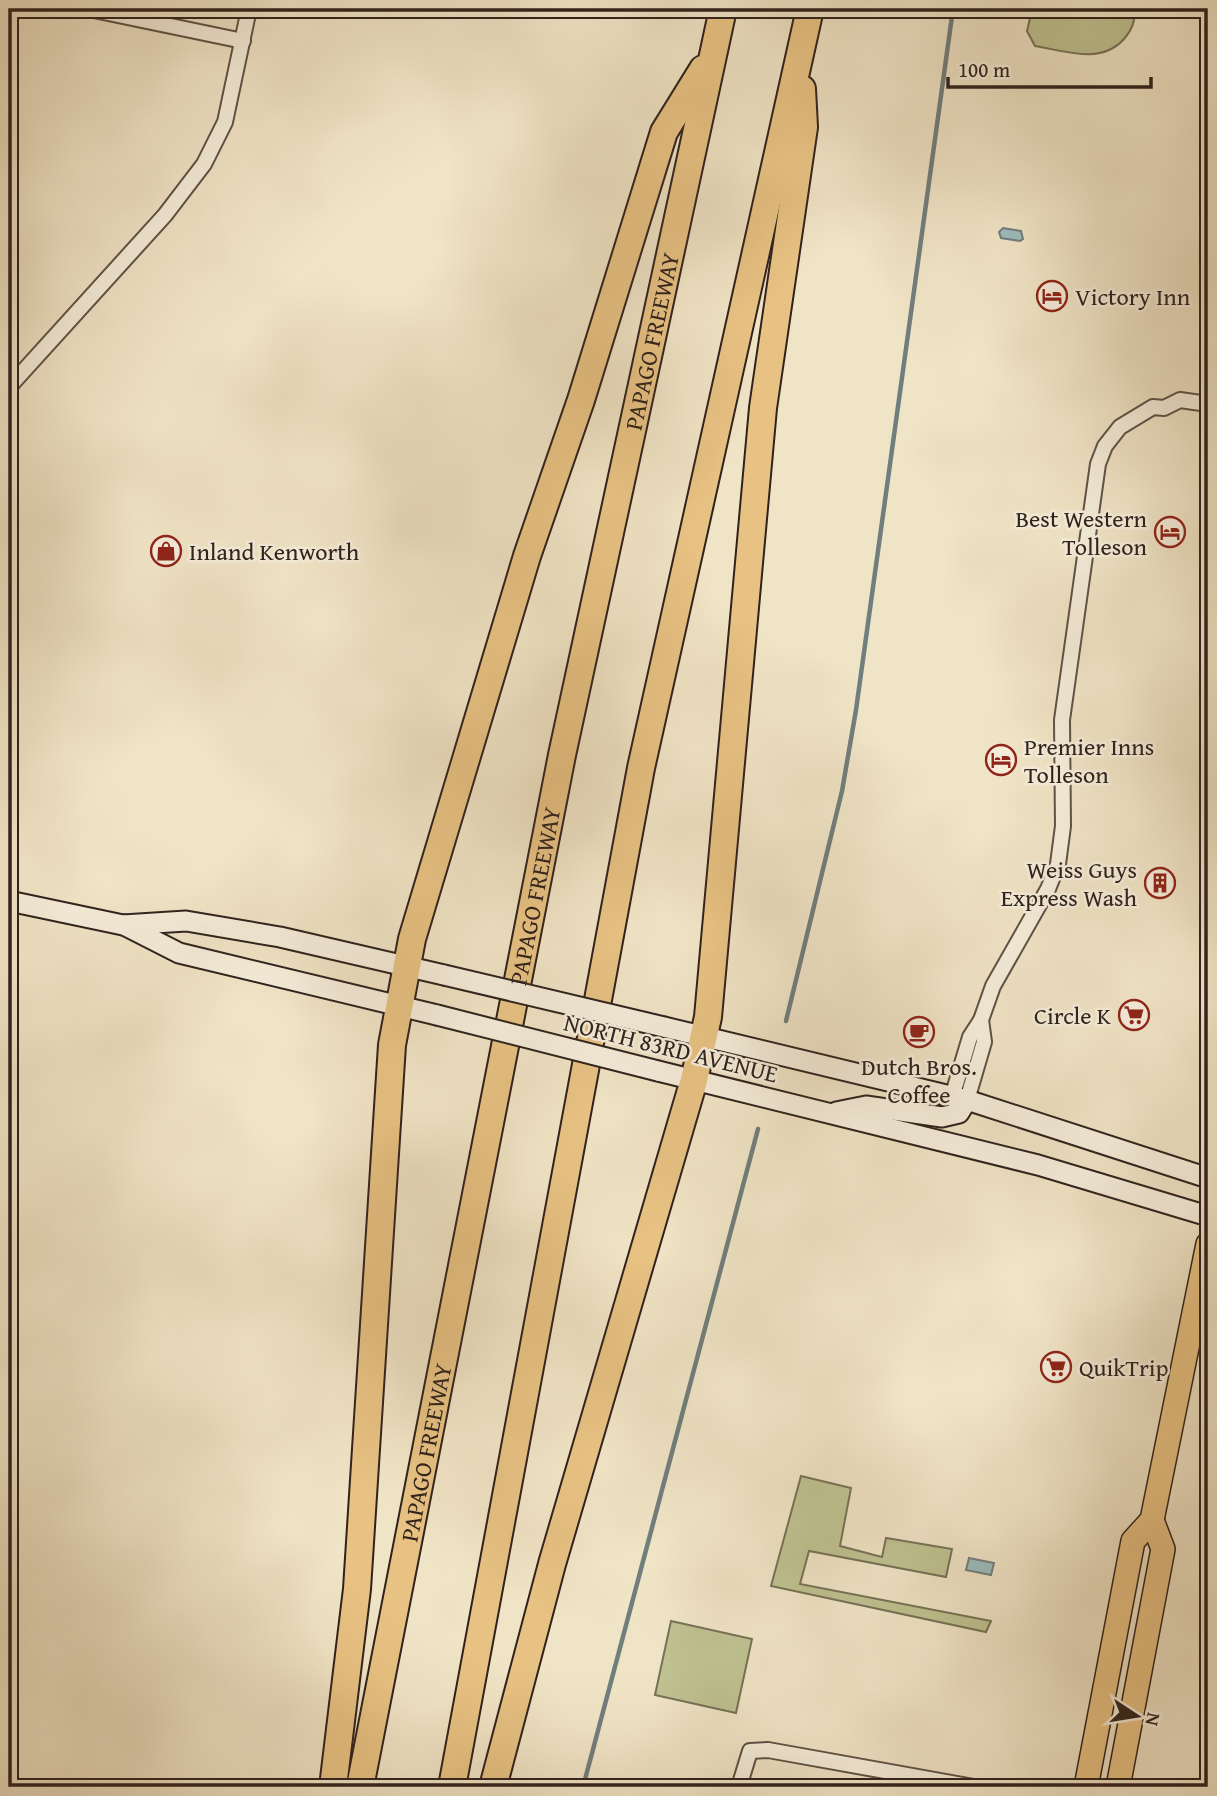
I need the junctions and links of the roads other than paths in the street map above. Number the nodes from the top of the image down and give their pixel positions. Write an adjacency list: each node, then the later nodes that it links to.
1 (89, 9): 5 (street)
2 (249, 9): 5 (street)
3 (723, 9): 7 (highway, PAPAGO FREEWAY)
4 (810, 9): 6 (highway)
5 (243, 41): 8 (street)
6 (801, 52): 14 (highway); 24 (highway)
7 (713, 53): 12 (highway); 23 (highway, PAPAGO FREEWAY)
8 (9, 387)
9 (1208, 404): 16 (street)
10 (9, 901): 11 (main road, NORTH 83RD AVENUE)
11 (123, 925): 12 (main road, NORTH 83RD AVENUE); 13 (main road, NORTH 83RD AVENUE)
12 (405, 965): 13 (highway); 14 (main road, NORTH 83RD AVENUE, bridge)
13 (397, 1004): 15 (main road, NORTH 83RD AVENUE, bridge); 22 (highway)
14 (704, 1037): 15 (highway); 16 (main road, NORTH 83RD AVENUE)
15 (694, 1080): 17 (main road, NORTH 83RD AVENUE); 25 (highway)
16 (959, 1098): 17 (main road); 18 (main road, NORTH 83RD AVENUE)
17 (832, 1113): 19 (main road, NORTH 83RD AVENUE)
18 (1208, 1178)
19 (1208, 1216)
20 (1208, 1244): 21 (main road)
21 (1152, 1520): 28 (main road); 29 (main road)
22 (333, 1787)
23 (360, 1787)
24 (452, 1787)
25 (493, 1787)
26 (739, 1787): 27 (street)
27 (974, 1787)
28 (1086, 1787)
29 (1118, 1787)

